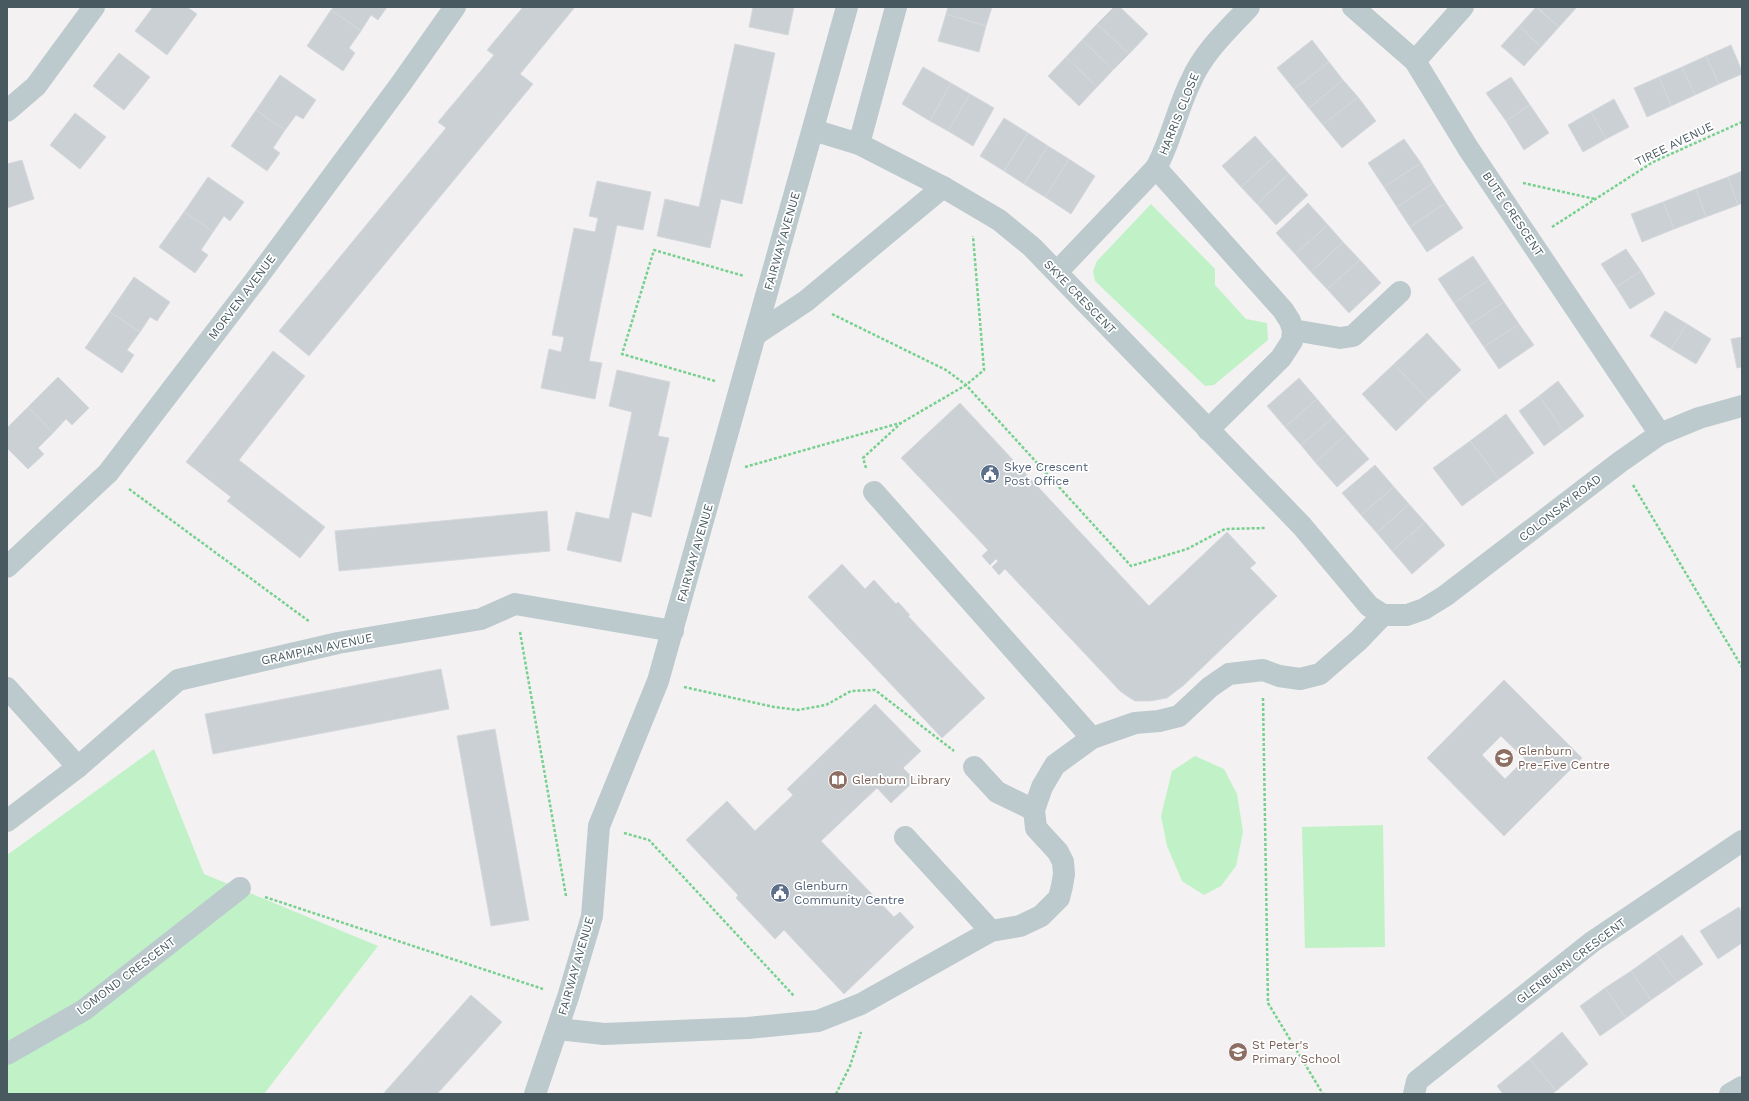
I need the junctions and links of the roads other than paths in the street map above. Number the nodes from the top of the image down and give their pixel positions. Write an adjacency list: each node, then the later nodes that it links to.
1 (94, 7): 9 (street)
2 (455, 7): 22 (street, MORVEN AVENUE)
3 (847, 7): 10 (street, FAIRWAY AVENUE)
4 (896, 7): 11 (street)
5 (1249, 7): 12 (street, HARRIS CLOSE)
6 (1353, 7): 8 (street, BUTE CRESCENT)
7 (1463, 7): 8 (street)
8 (1415, 61): 20 (street, BUTE CRESCENT)
9 (7, 111)
10 (814, 130): 11 (street, SKYE CRESCENT); 17 (street, FAIRWAY AVENUE)
11 (859, 144): 13 (street, SKYE CRESCENT)
12 (1156, 168): 14 (street, HARRIS CLOSE); 16 (street)
13 (943, 187): 14 (street, SKYE CRESCENT); 17 (street)
14 (1057, 272): 19 (street, SKYE CRESCENT)
15 (1400, 292): 16 (street)
16 (1293, 330): 19 (street)
17 (755, 335): 24 (street, FAIRWAY AVENUE)
18 (1742, 406): 20 (street, COLONSAY ROAD)
19 (1208, 430): 23 (street, SKYE CRESCENT)
20 (1660, 434): 23 (street, COLONSAY ROAD)
21 (874, 492): 26 (street)
22 (7, 567)
23 (1383, 615): 26 (street)
24 (673, 631): 27 (street, GRAMPIAN AVENUE); 35 (street, FAIRWAY AVENUE)
25 (7, 688): 27 (street)
26 (1092, 738): 29 (street)
27 (78, 767): 30 (street, GRAMPIAN AVENUE)
28 (974, 767): 29 (street)
29 (1034, 810): 34 (street)
30 (7, 821)
31 (905, 837): 34 (street)
32 (1742, 841): 39 (street, GLENBURN CRESCENT)
33 (240, 888): 36 (street, LOMOND CRESCENT)
34 (991, 931): 35 (street)
35 (558, 1029): 38 (street, FAIRWAY AVENUE)
36 (7, 1054)
37 (1742, 1087): 40 (street)
38 (535, 1094)
39 (1414, 1094)
40 (1730, 1094)

